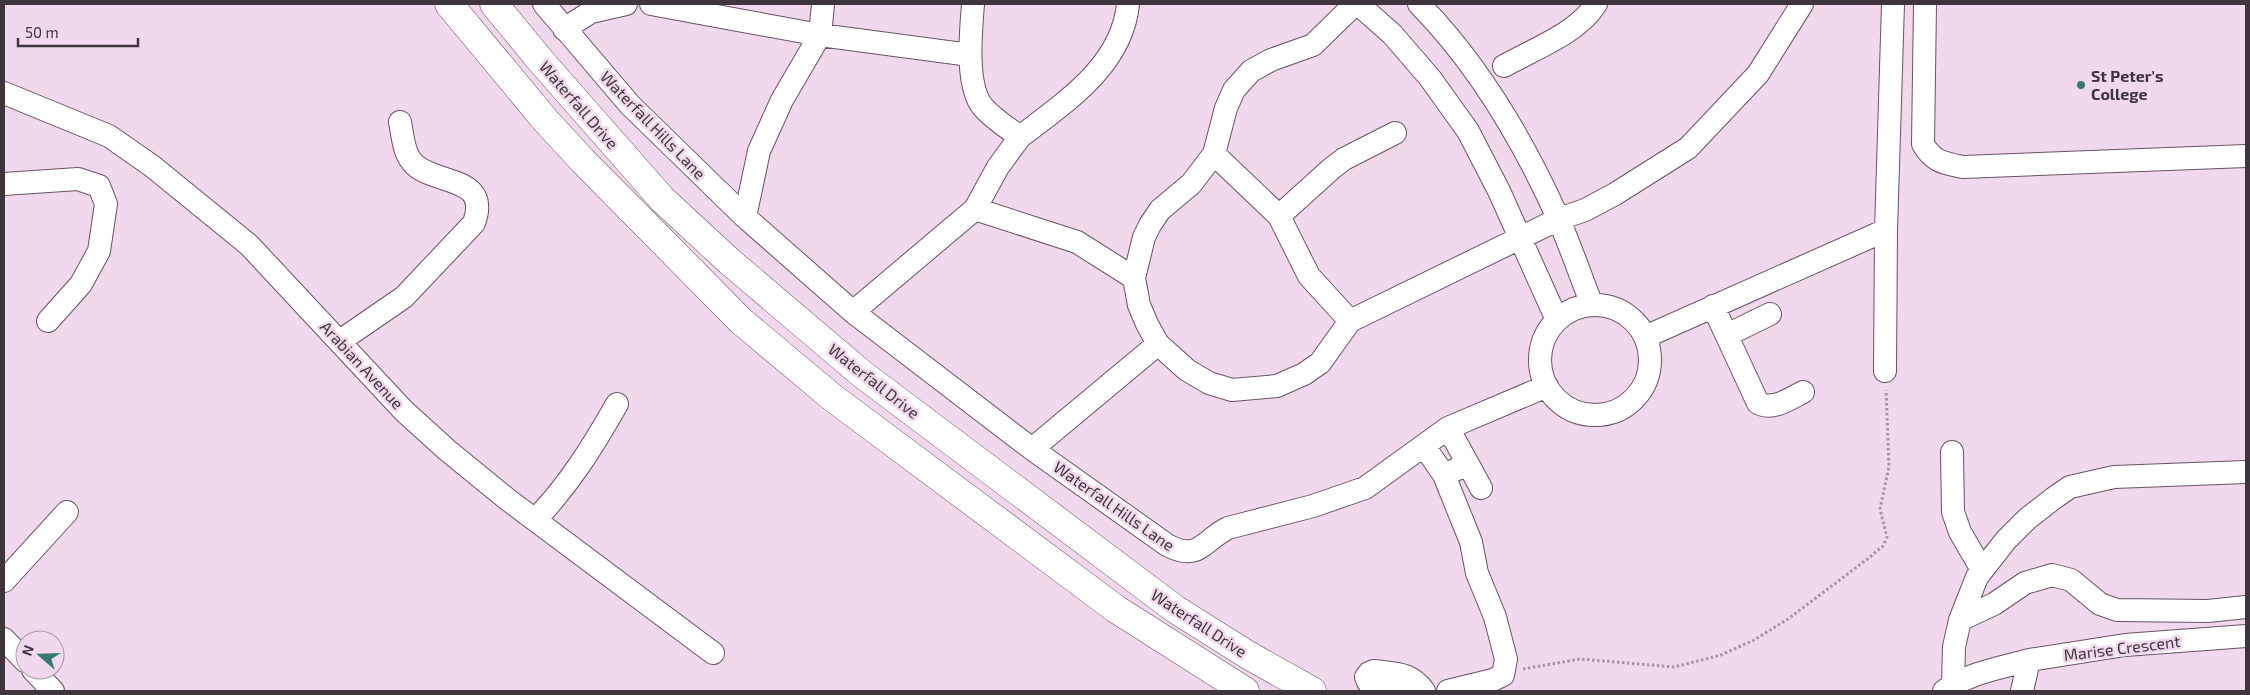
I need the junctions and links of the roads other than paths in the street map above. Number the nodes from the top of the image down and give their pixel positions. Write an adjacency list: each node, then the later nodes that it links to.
1 (449, 4): 70 (main road, Waterfall Drive)
2 (494, 4): 71 (main road, Waterfall Drive)
3 (544, 4): 15 (street, Waterfall Hills Lane)
4 (626, 4): 15 (street)
5 (651, 4): 16 (street)
6 (823, 4): 16 (street)
7 (973, 4): 17 (street)
8 (1128, 4): 22 (street)
9 (1356, 4): 23 (street); 31 (street)
10 (1419, 4): 29 (street)
11 (1596, 4): 18 (street)
12 (1802, 4): 29 (street)
13 (1893, 4): 30 (street)
14 (1925, 4): 24 (street)
15 (564, 29): 28 (street, Waterfall Hills Lane)
16 (820, 35): 17 (street); 28 (street)
17 (970, 55): 22 (street)
18 (1504, 66)
19 (4, 93): 42 (street, Arabian Avenue)
20 (400, 122): 42 (street)
21 (1395, 133): 27 (street)
22 (1020, 137): 26 (street)
23 (1214, 154): 27 (street); 32 (street)
24 (2246, 156)
25 (4, 184): 38 (street)
26 (975, 208): 32 (street); 35 (street)
27 (1279, 216): 39 (street)
28 (745, 218): 35 (street, Waterfall Hills Lane)
29 (1559, 220): 31 (street); 33 (street)
30 (1886, 230): 34 (street); 44 (street)
31 (1520, 239): 37 (street); 39 (street)
32 (1134, 278): 43 (street)
33 (1592, 305): 37 (street); 41 (street)
34 (1713, 306): 40 (street); 41 (street)
35 (852, 312): 50 (street, Waterfall Hills Lane)
36 (1770, 314): 40 (street)
37 (1557, 320): 45 (street)
38 (48, 321)
39 (1350, 321): 43 (street)
40 (1727, 335): 46 (street)
41 (1645, 336): 45 (street)
42 (340, 341): 57 (street, Arabian Avenue)
43 (1158, 344): 50 (street)
44 (1885, 371)
45 (1546, 386): 48 (street, Waterfall Hills Lane)
46 (1803, 392)
47 (617, 404): 57 (street)
48 (1448, 428): 49 (street, Waterfall Hills Lane); 52 (street)
49 (1424, 446): 50 (street, Waterfall Hills Lane); 54 (street)
50 (1032, 449)
51 (1952, 452): 58 (street)
52 (1468, 464): 54 (street); 55 (street)
53 (2246, 472): 58 (street)
54 (1444, 476): 74 (street)
55 (1481, 488)
56 (67, 512): 59 (street)
57 (535, 520): 65 (street, Arabian Avenue)
58 (1982, 570): 61 (street)
59 (4, 581)
60 (2246, 607): 61 (street)
61 (1960, 620): 68 (street)
62 (2246, 636): 66 (street, Marise Crescent)
63 (4, 639): 64 (street)
64 (15, 651)
65 (714, 653)
66 (2029, 660): 68 (street, Marise Crescent); 75 (street)
67 (43, 680): 69 (street)
68 (1948, 687)
69 (53, 691)
70 (1245, 691)
71 (1312, 691)
72 (1413, 691): 73 (street)
73 (1424, 691)
74 (1448, 691)
75 (2022, 691)

